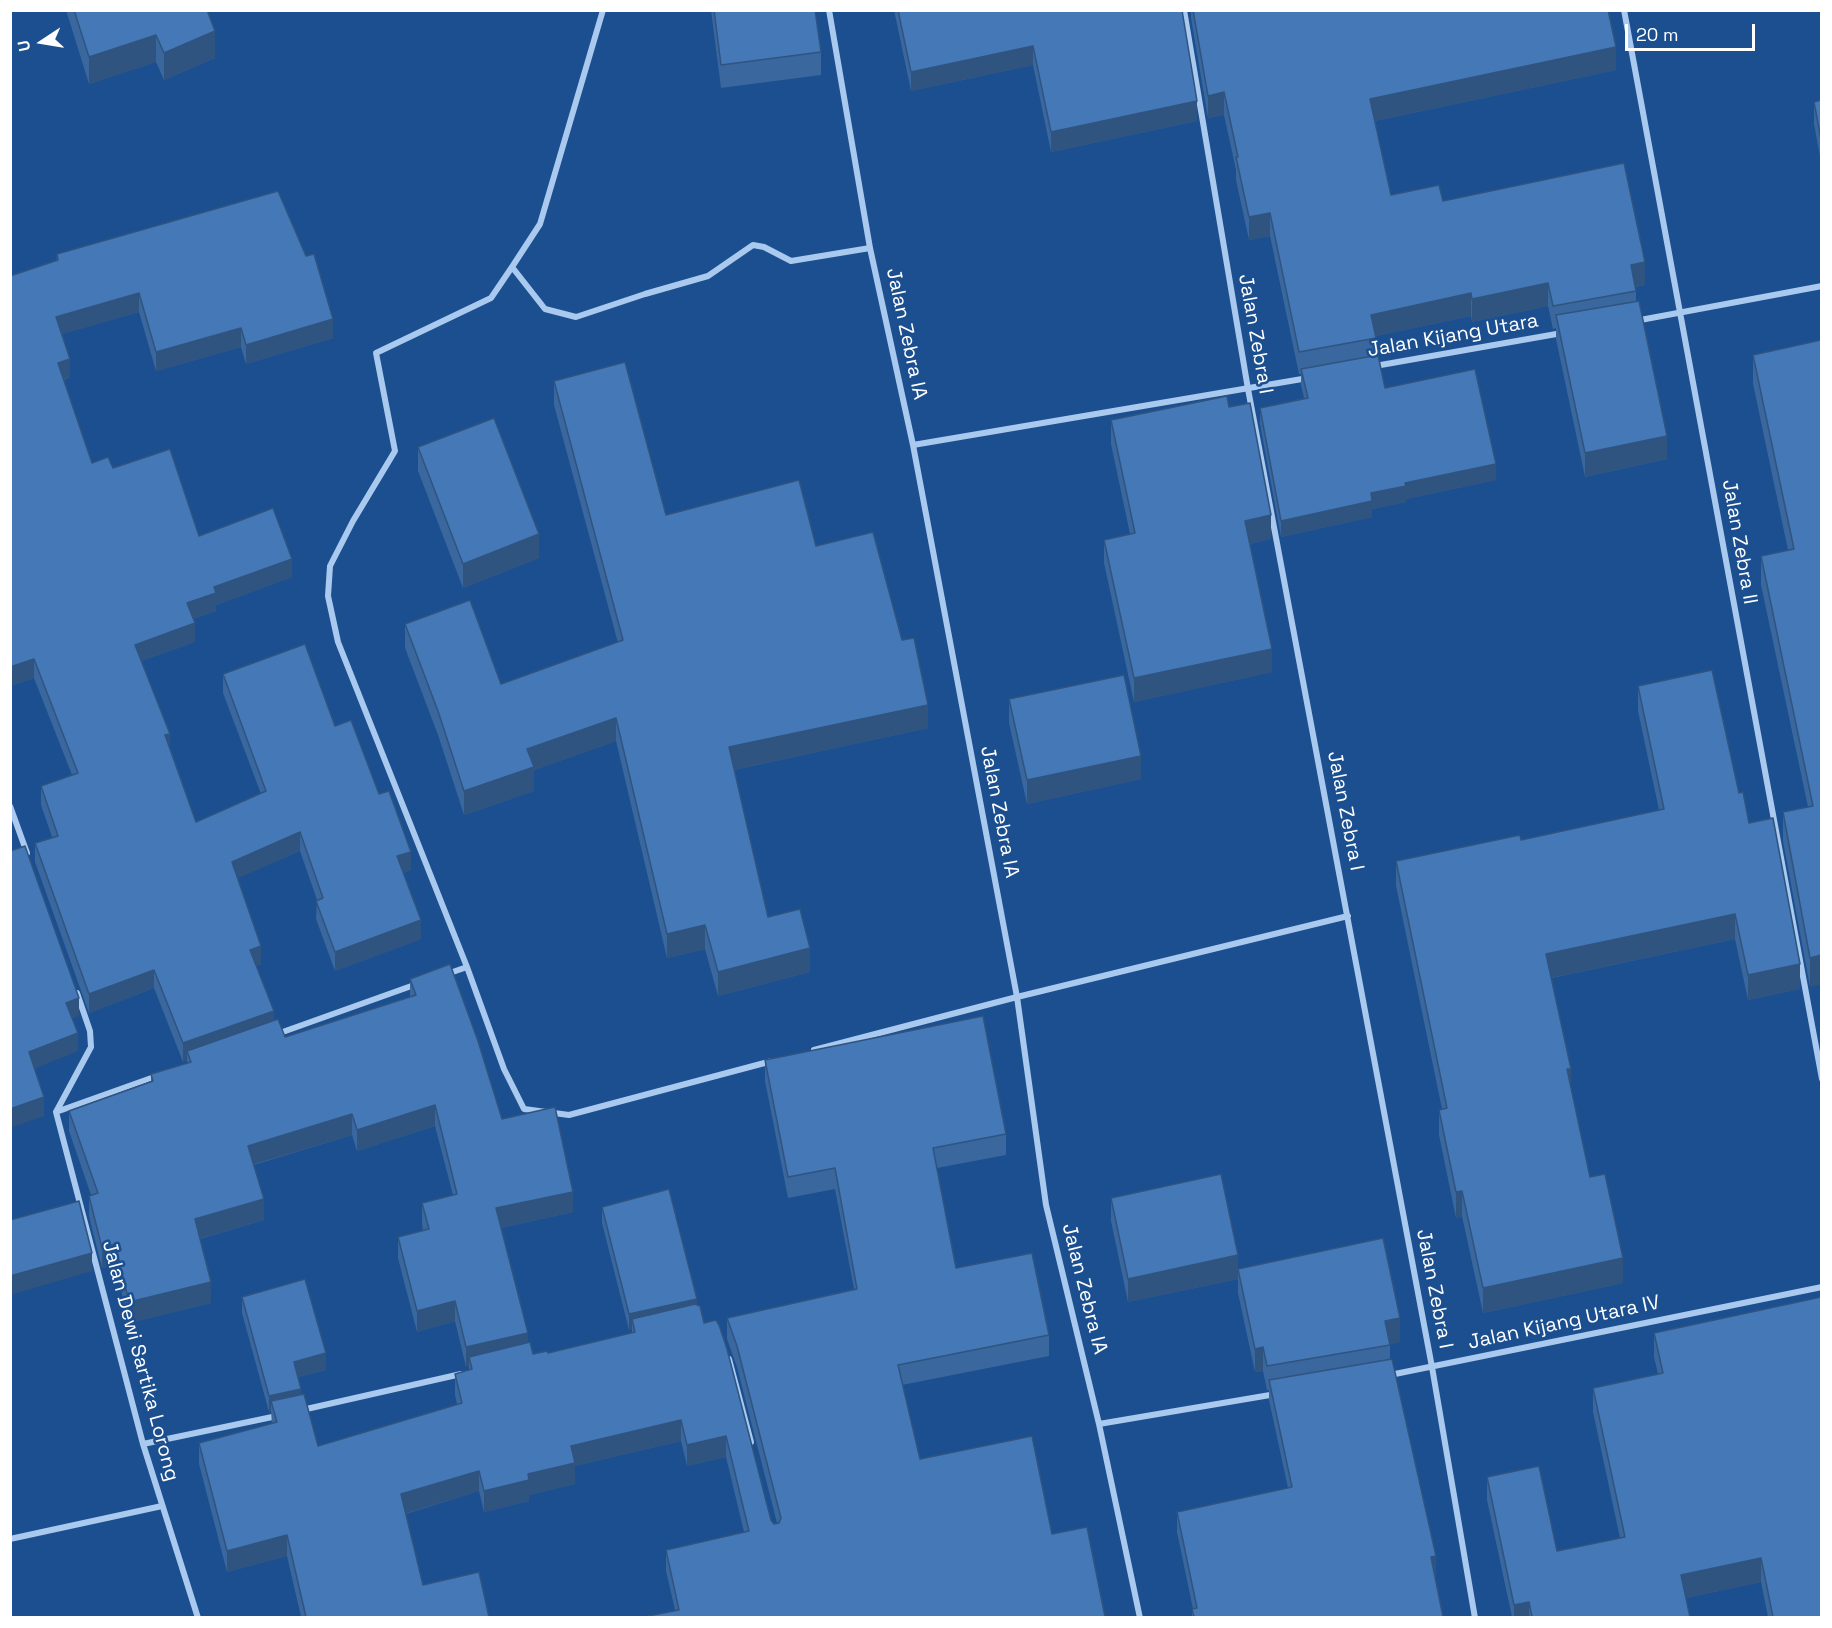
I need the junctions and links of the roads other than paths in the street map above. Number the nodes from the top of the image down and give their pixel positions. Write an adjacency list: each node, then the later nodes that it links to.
1 (603, 10): 6 (street)
2 (829, 10): 5 (street, Jalan Zebra IA)
3 (1184, 10): 13 (street, Jalan Zebra I)
4 (1624, 10): 8 (street, Jalan Zebra II)
5 (870, 248): 6 (street); 14 (street, Jalan Zebra IA)
6 (512, 267): 18 (street)
7 (1821, 286): 8 (street)
8 (1680, 313): 9 (street); 27 (street, Jalan Zebra II)
9 (1633, 321)
10 (1575, 331): 11 (street, Jalan Kijang Utara)
11 (1365, 368)
12 (1318, 376): 13 (street)
13 (1248, 389): 14 (street); 17 (street, Jalan Zebra I)
14 (913, 445): 22 (street, Jalan Zebra IA)
15 (11, 811): 16 (street)
16 (28, 857)
17 (1348, 916): 22 (street); 31 (street, Jalan Zebra I)
18 (467, 966): 19 (street); 25 (street)
19 (445, 974)
20 (423, 982): 23 (street)
21 (75, 987): 28 (street)
22 (1017, 997): 24 (street); 37 (street, Jalan Zebra IA)
23 (267, 1037)
24 (810, 1051)
25 (776, 1060)
26 (167, 1072): 28 (street)
27 (1821, 1079)
28 (56, 1112): 38 (street, Jalan Dewi Sartika Lorong)
29 (1821, 1287): 31 (street, Jalan Kijang Utara IV)
30 (727, 1352): 39 (street)
31 (1432, 1367): 33 (street, Jalan Kijang Utara IV); 44 (street, Jalan Zebra I)
32 (474, 1371): 35 (street)
33 (1386, 1375)
34 (1283, 1393): 37 (street)
35 (294, 1412)
36 (284, 1414): 38 (street)
37 (1099, 1424): 43 (street, Jalan Zebra IA)
38 (143, 1444): 40 (street, Jalan Dewi Sartika Lorong)
39 (752, 1448)
40 (162, 1506): 41 (street); 42 (street, Jalan Dewi Sartika Lorong)
41 (10, 1539)
42 (198, 1617)
43 (1140, 1617)
44 (1475, 1617)

